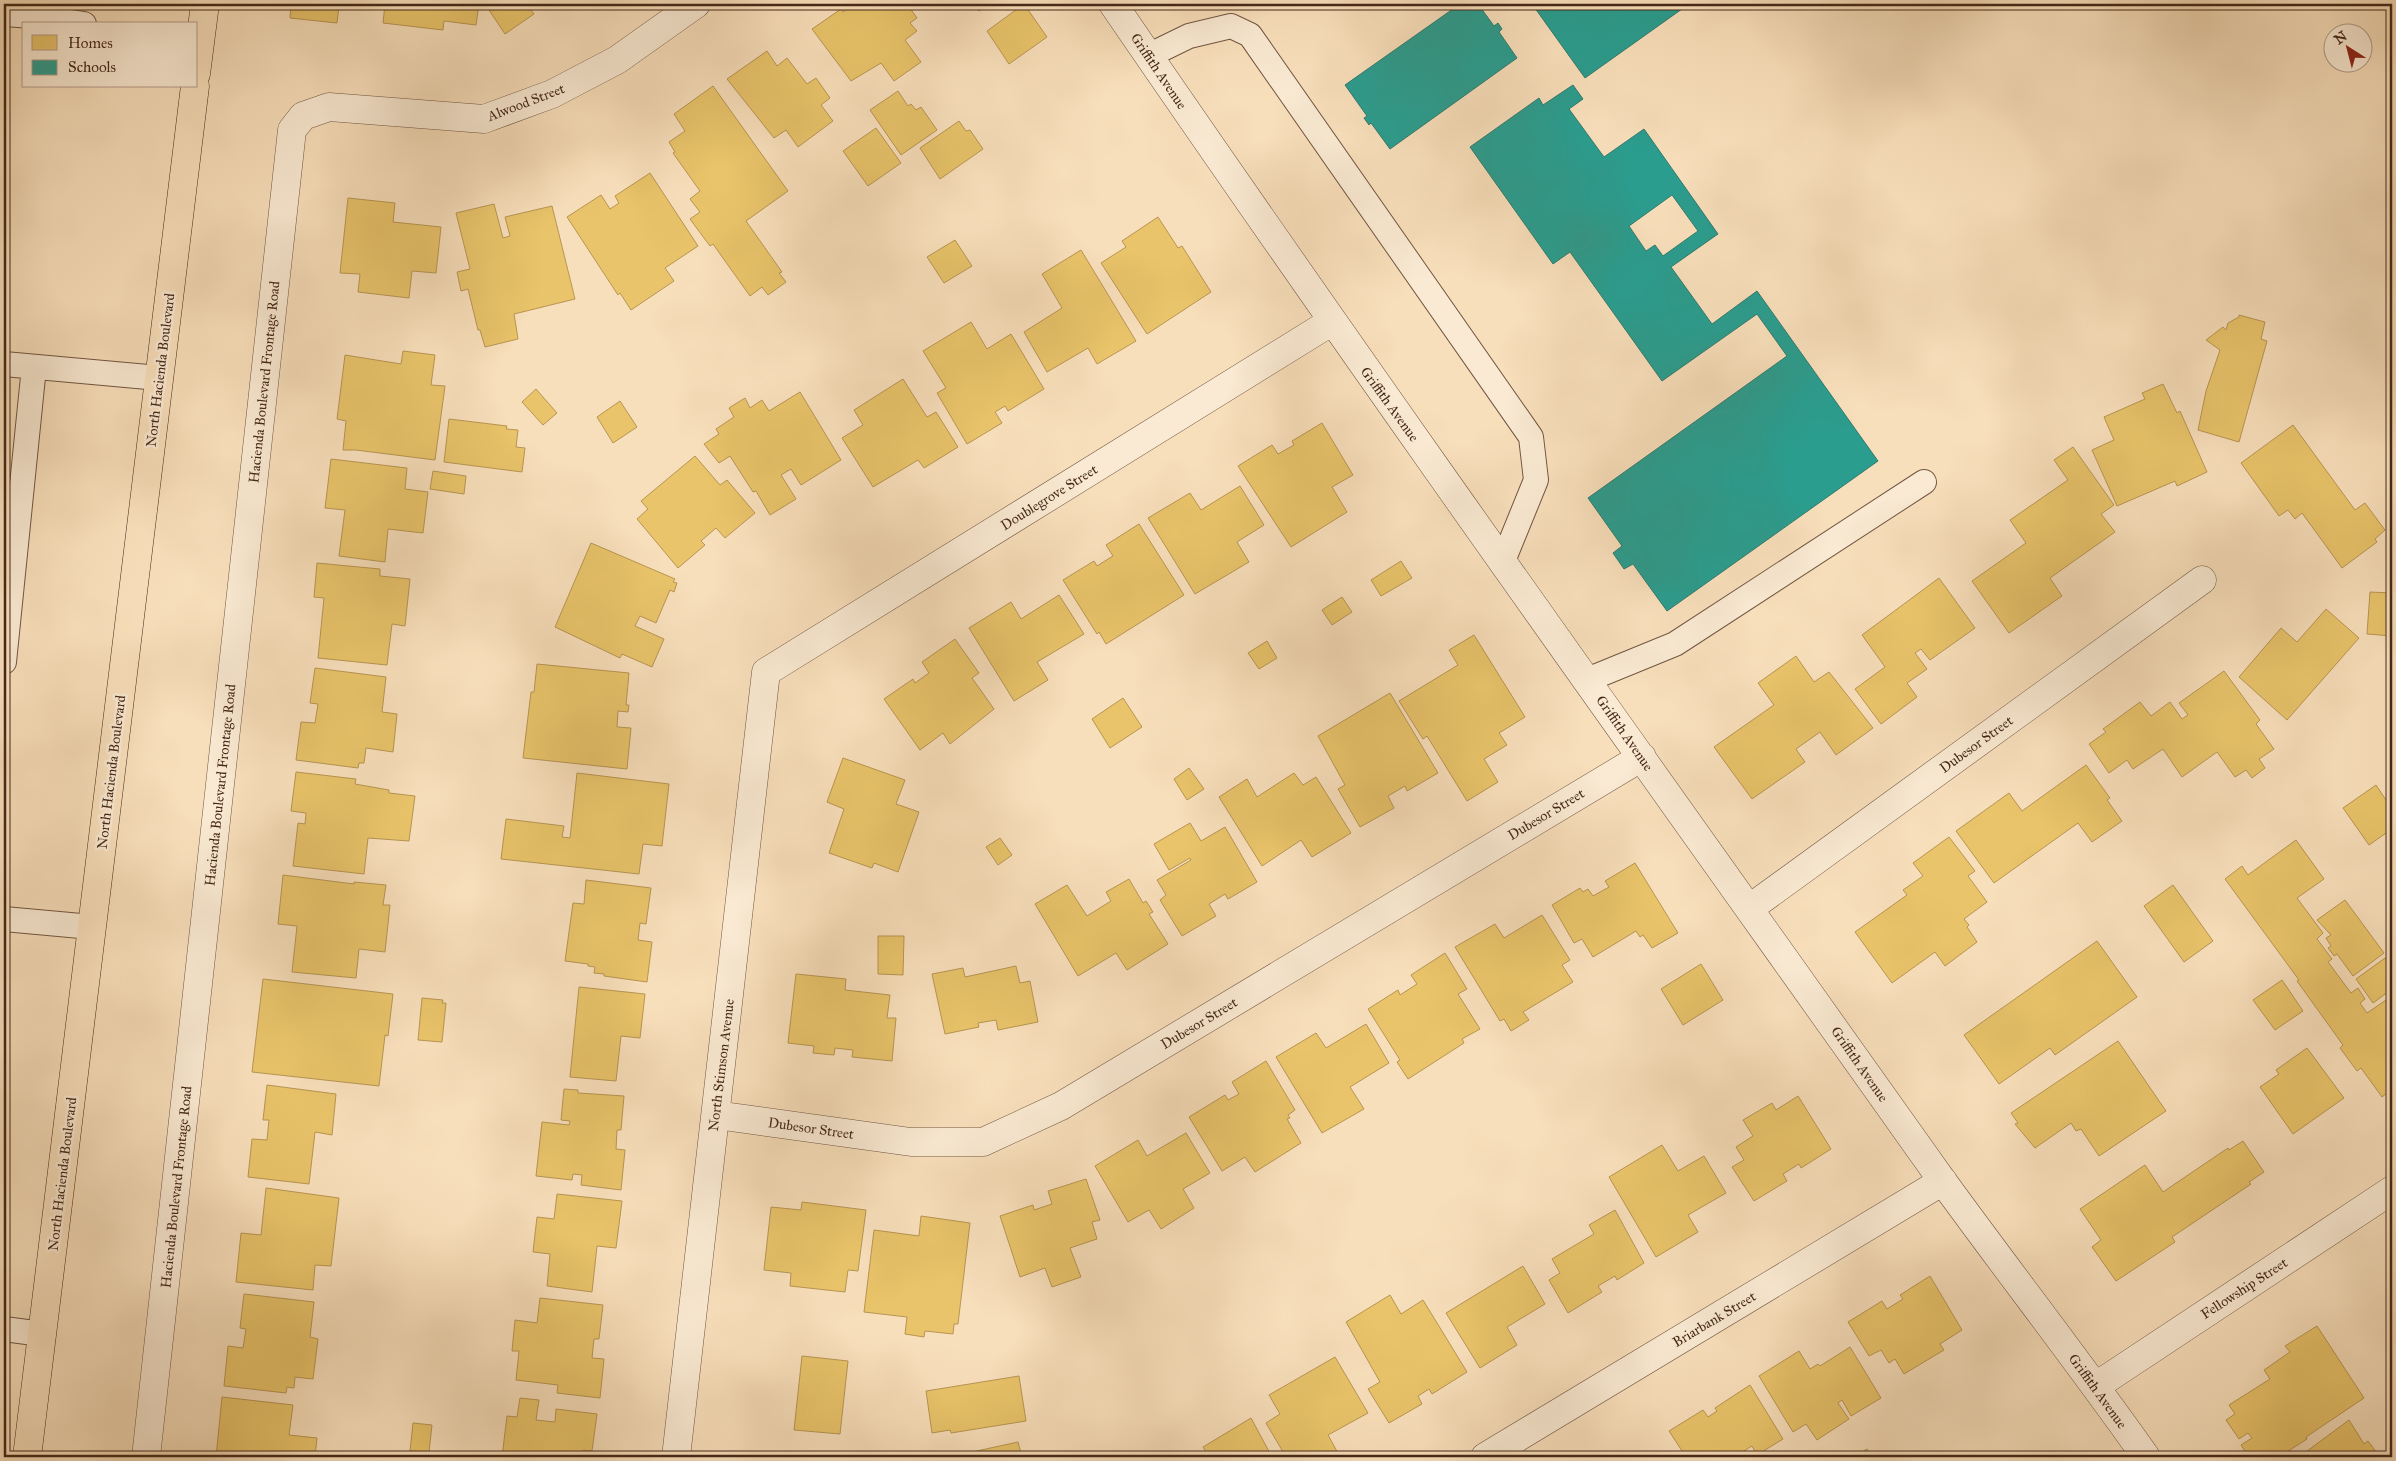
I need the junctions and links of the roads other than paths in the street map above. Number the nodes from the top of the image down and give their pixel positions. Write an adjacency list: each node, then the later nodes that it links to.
1 (205, 4): 7 (main road)
2 (696, 4): 11 (street, Alwood Street)
3 (1113, 4): 9 (street, Griffith Avenue)
4 (34, 10): 5 (lane); 6 (lane)
5 (4, 14)
6 (77, 22)
7 (199, 33): 8 (main road)
8 (198, 47)
9 (1148, 56): 12 (street, Griffith Avenue); 17 (lane)
10 (195, 88): 15 (main road, North Hacienda Boulevard)
11 (303, 116): 33 (street, Hacienda Boulevard Frontage Road)
12 (1332, 322): 17 (street, Griffith Avenue); 20 (street, Doublegrove Street)
13 (4, 364): 14 (lane)
14 (34, 367): 15 (lane); 19 (lane)
15 (158, 378): 25 (main road, North Hacienda Boulevard)
16 (1924, 482): 21 (lane)
17 (1502, 561): 21 (street, Griffith Avenue)
18 (2202, 580): 23 (street, Dubesor Street)
19 (4, 662)
20 (766, 672): 26 (street, North Stimson Avenue)
21 (1587, 680): 22 (street, Griffith Avenue)
22 (1642, 756): 23 (street, Griffith Avenue); 26 (street, Dubesor Street)
23 (1750, 908): 27 (street, Griffith Avenue)
24 (4, 919): 25 (lane)
25 (92, 927): 30 (main road, North Hacienda Boulevard)
26 (716, 1115): 34 (street, North Stimson Avenue)
27 (1943, 1180): 31 (street, Griffith Avenue); 35 (street, Briarbank Street)
28 (2392, 1190): 31 (street, Fellowship Street)
29 (4, 1329): 30 (lane)
30 (42, 1334): 32 (main road, North Hacienda Boulevard)
31 (2096, 1386): 36 (street, Griffith Avenue)
32 (27, 1457)
33 (146, 1457)
34 (676, 1457)
35 (1484, 1457)
36 (2146, 1457)

